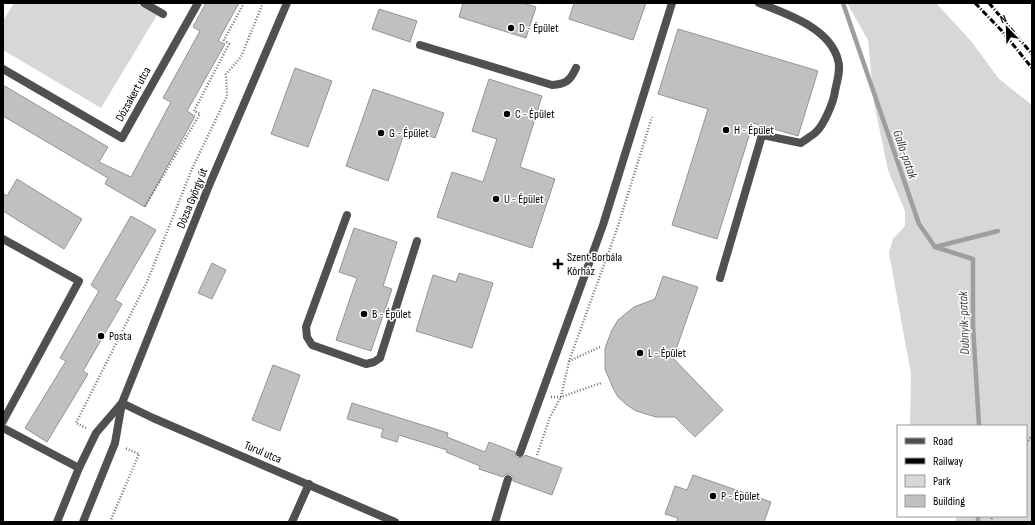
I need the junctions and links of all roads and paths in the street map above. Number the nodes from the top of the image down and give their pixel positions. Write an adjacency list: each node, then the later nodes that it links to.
1 (144, 3): 9 (street)
2 (198, 3): 12 (street, Dózsakert utca)
3 (244, 3): 14 (path)
4 (263, 3): 27 (path)
5 (287, 3): 25 (street, Dózsa György út)
6 (672, 3): 20 (street)
7 (759, 3): 8 (street)
8 (775, 6): 18 (street)
9 (163, 14)
10 (420, 45): 11 (street)
11 (576, 68)
12 (3, 69)
13 (652, 117): 21 (path)
14 (145, 206)
15 (347, 215): 17 (street)
16 (3, 239): 26 (street)
17 (417, 241)
18 (720, 278)
19 (600, 347): 21 (path)
20 (555, 359): 21 (path); 23 (street)
21 (569, 361): 24 (path)
22 (601, 383): 24 (path)
23 (539, 397): 24 (path); 29 (street)
24 (561, 397): 30 (path)
25 (122, 403): 31 (street, Dózsa György út); 33 (street, Turul utca); 35 (street, Dózsa György út)
26 (3, 421)
27 (76, 423)
28 (3, 428): 31 (street)
29 (520, 453)
30 (537, 455)
31 (79, 468): 34 (street, Dózsa György út)
32 (508, 479): 38 (street)
33 (309, 484): 36 (street); 37 (street, Turul utca)
34 (56, 522)
35 (83, 522)
36 (292, 522)
37 (395, 522)
38 (496, 522)

